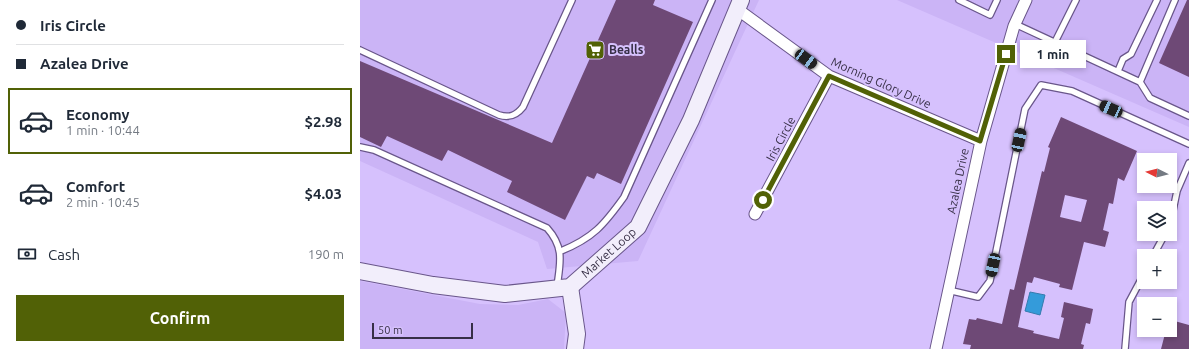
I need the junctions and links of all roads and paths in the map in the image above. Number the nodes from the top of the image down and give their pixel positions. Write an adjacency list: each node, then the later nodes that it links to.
1 (572, 0): 12 (lane)
2 (712, 0): 23 (lane)
3 (958, 0): 4 (lane)
4 (997, 0)
5 (1026, 0): 10 (street, Azalea Drive)
6 (1076, 0): 11 (lane)
7 (1157, 0): 13 (lane)
8 (1175, 0): 15 (lane)
9 (739, 5): 14 (street, Morning Glory Drive); 26 (street, Market Loop)
10 (1015, 24): 11 (lane); 17 (street, Azalea Drive)
11 (1055, 42): 13 (lane)
12 (360, 50)
13 (1118, 71): 15 (lane)
14 (829, 76): 17 (street, Morning Glory Drive); 22 (street, Iris Circle)
15 (1140, 82): 16 (lane)
16 (1189, 116)
17 (980, 141): 27 (street, Azalea Drive)
18 (1189, 144): 27 (lane)
19 (360, 148): 23 (lane)
20 (1189, 163): 21 (lane)
21 (1175, 201)
22 (755, 214)
23 (561, 251): 26 (lane)
24 (360, 271): 26 (street)
25 (1137, 287): 30 (lane)
26 (564, 288): 28 (street)
27 (948, 290): 29 (street, Azalea Drive)
28 (575, 349)
29 (936, 349)
30 (1125, 349)

